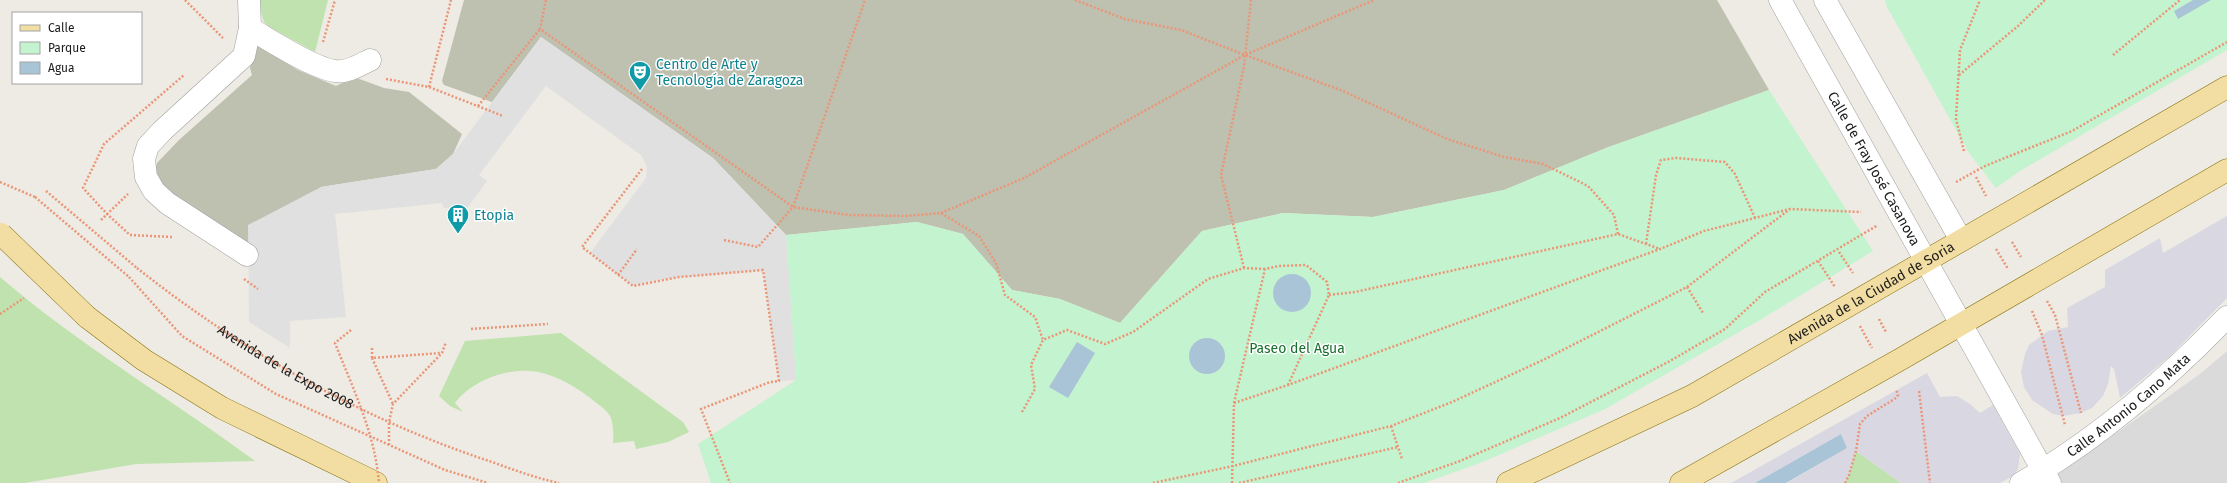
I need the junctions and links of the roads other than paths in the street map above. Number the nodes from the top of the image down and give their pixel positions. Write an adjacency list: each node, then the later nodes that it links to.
1 (249, 0): 4 (street)
2 (1780, 0): 11 (street, Calle de Fray José Casanova)
3 (1825, 0): 9 (street)
4 (250, 28): 5 (street); 10 (street)
5 (370, 60)
6 (2227, 87): 9 (main road, Avenida de la Ciudad de Soria)
7 (2227, 170): 13 (main road)
8 (0, 238): 15 (main road, bridge)
9 (1961, 240): 11 (main road, Avenida de la Ciudad de Soria)
10 (247, 255)
11 (1925, 261): 13 (street, Calle de Fray José Casanova); 16 (main road, Avenida de la Ciudad de Soria)
12 (2227, 317): 14 (street, Calle Antonio Cano Mata)
13 (1961, 323): 14 (street, Calle de Fray José Casanova); 17 (main road)
14 (2047, 477): 18 (street, Calle Antonio Cano Mata)
15 (376, 483)
16 (1508, 483)
17 (1681, 483)
18 (2022, 483)

